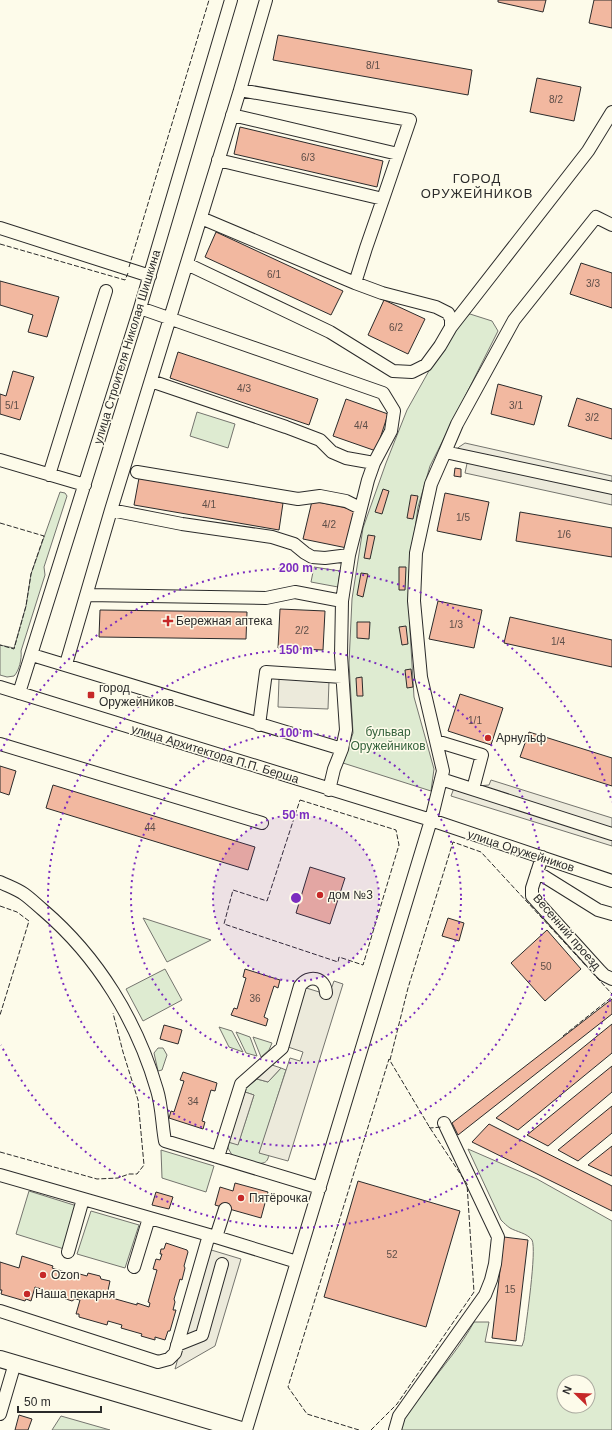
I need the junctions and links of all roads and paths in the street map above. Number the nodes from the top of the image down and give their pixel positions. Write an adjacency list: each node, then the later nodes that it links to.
1 (231, 0): 13 (street, улица Строителя Николая Шишкина)
2 (266, 0): 3 (street)
3 (240, 90): 5 (street); 6 (street)
4 (612, 112): 18 (street)
5 (232, 114): 6 (street); 7 (street)
6 (398, 154): 8 (street)
7 (218, 160): 8 (street); 9 (street)
8 (383, 199): 14 (street)
9 (201, 218): 12 (street); 14 (street)
10 (612, 225): 20 (street)
11 (0, 228): 13 (street)
12 (186, 264): 17 (street); 18 (street)
13 (150, 276): 16 (street, улица Строителя Николая Шишкина)
14 (355, 284): 18 (street)
15 (106, 291): 24 (street)
16 (140, 308): 17 (street); 25 (street, улица Строителя Николая Шишкина)
17 (170, 318): 19 (street); 22 (street)
18 (450, 327)
19 (151, 381): 22 (street); 28 (street)
20 (445, 452): 26 (street); 38 (street)
21 (0, 460): 24 (street)
22 (374, 463): 27 (street)
23 (137, 472): 27 (street)
24 (49, 475): 25 (street)
25 (85, 485): 32 (street, улица Строителя Николая Шишкина)
26 (612, 488)
27 (360, 508): 29 (street)
28 (111, 510): 29 (street); 30 (street)
29 (349, 555): 31 (street)
30 (87, 594): 31 (street); 33 (street)
31 (342, 601): 34 (street)
32 (32, 654): 33 (street); 36 (street, улица Строителя Николая Шишкина)
33 (66, 664): 37 (street)
34 (342, 678): 37 (street); 40 (street)
35 (0, 687): 36 (street, улица Архитектора П.П. Берша)
36 (19, 693): 43 (street, улица Архитектора П.П. Берша)
37 (259, 725): 40 (street)
38 (436, 740): 41 (street); 42 (street)
39 (0, 744): 45 (street)
40 (342, 749): 43 (street)
41 (441, 779): 42 (street); 44 (street)
42 (472, 789): 46 (street)
43 (330, 790): 44 (street, улица Архитектора П.П. Берша)
44 (431, 820): 47 (street, улица Оружейников); 57 (street)
45 (262, 823)
46 (612, 834)
47 (542, 857): 48 (street, Весенний проезд); 49 (street, улица Оружейников)
48 (537, 872): 51 (street); 52 (street, Весенний проезд)
49 (612, 881)
50 (0, 882): 55 (street)
51 (612, 914)
52 (612, 979)
53 (326, 993): 55 (street)
54 (444, 1123): 73 (street)
55 (218, 1157): 57 (street)
56 (0, 1175): 58 (street)
57 (320, 1188): 63 (street)
58 (83, 1199): 60 (street); 62 (street)
59 (225, 1209): 61 (street)
60 (149, 1218): 61 (street); 65 (street)
61 (213, 1236): 63 (street); 67 (street)
62 (68, 1252)
63 (297, 1262): 72 (street)
64 (222, 1264): 67 (street)
65 (134, 1267)
66 (0, 1311): 67 (street)
67 (177, 1345)
68 (0, 1359): 69 (main road)
69 (15, 1363): 70 (street); 71 (main road)
70 (0, 1414)
71 (242, 1430)
72 (246, 1430)
73 (395, 1430)

